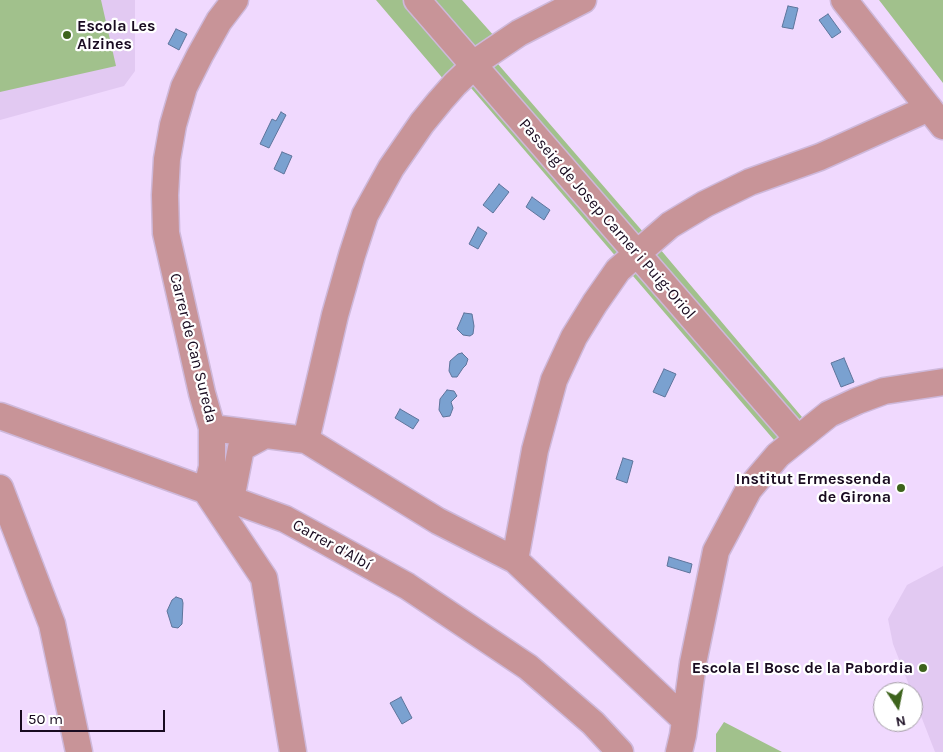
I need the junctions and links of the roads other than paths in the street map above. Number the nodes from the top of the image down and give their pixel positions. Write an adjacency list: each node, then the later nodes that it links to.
1 (235, 0): 10 (street, Carrer de Can Sureda)
2 (417, 0): 5 (street, Passeig de Josep Carner i Puig-Oriol)
3 (583, 0): 5 (street)
4 (844, 0): 6 (street)
5 (474, 66): 7 (street, Passeig de Josep Carner i Puig-Oriol); 13 (street)
6 (936, 117): 7 (street)
7 (636, 253): 12 (street, Passeig de Josep Carner i Puig-Oriol); 16 (street)
8 (943, 382): 12 (street)
9 (0, 416): 15 (street, Carrer d'Albí)
10 (212, 428): 11 (street); 15 (street, Carrer de Can Sureda)
11 (265, 435): 13 (street); 15 (street)
12 (797, 438): 17 (street)
13 (306, 440): 16 (street)
14 (0, 488): 18 (street)
15 (219, 495): 19 (street); 20 (street, Carrer d'Albí)
16 (515, 560): 17 (street)
17 (685, 720): 21 (street)
18 (79, 752)
19 (292, 752)
20 (620, 752)
21 (678, 752)

